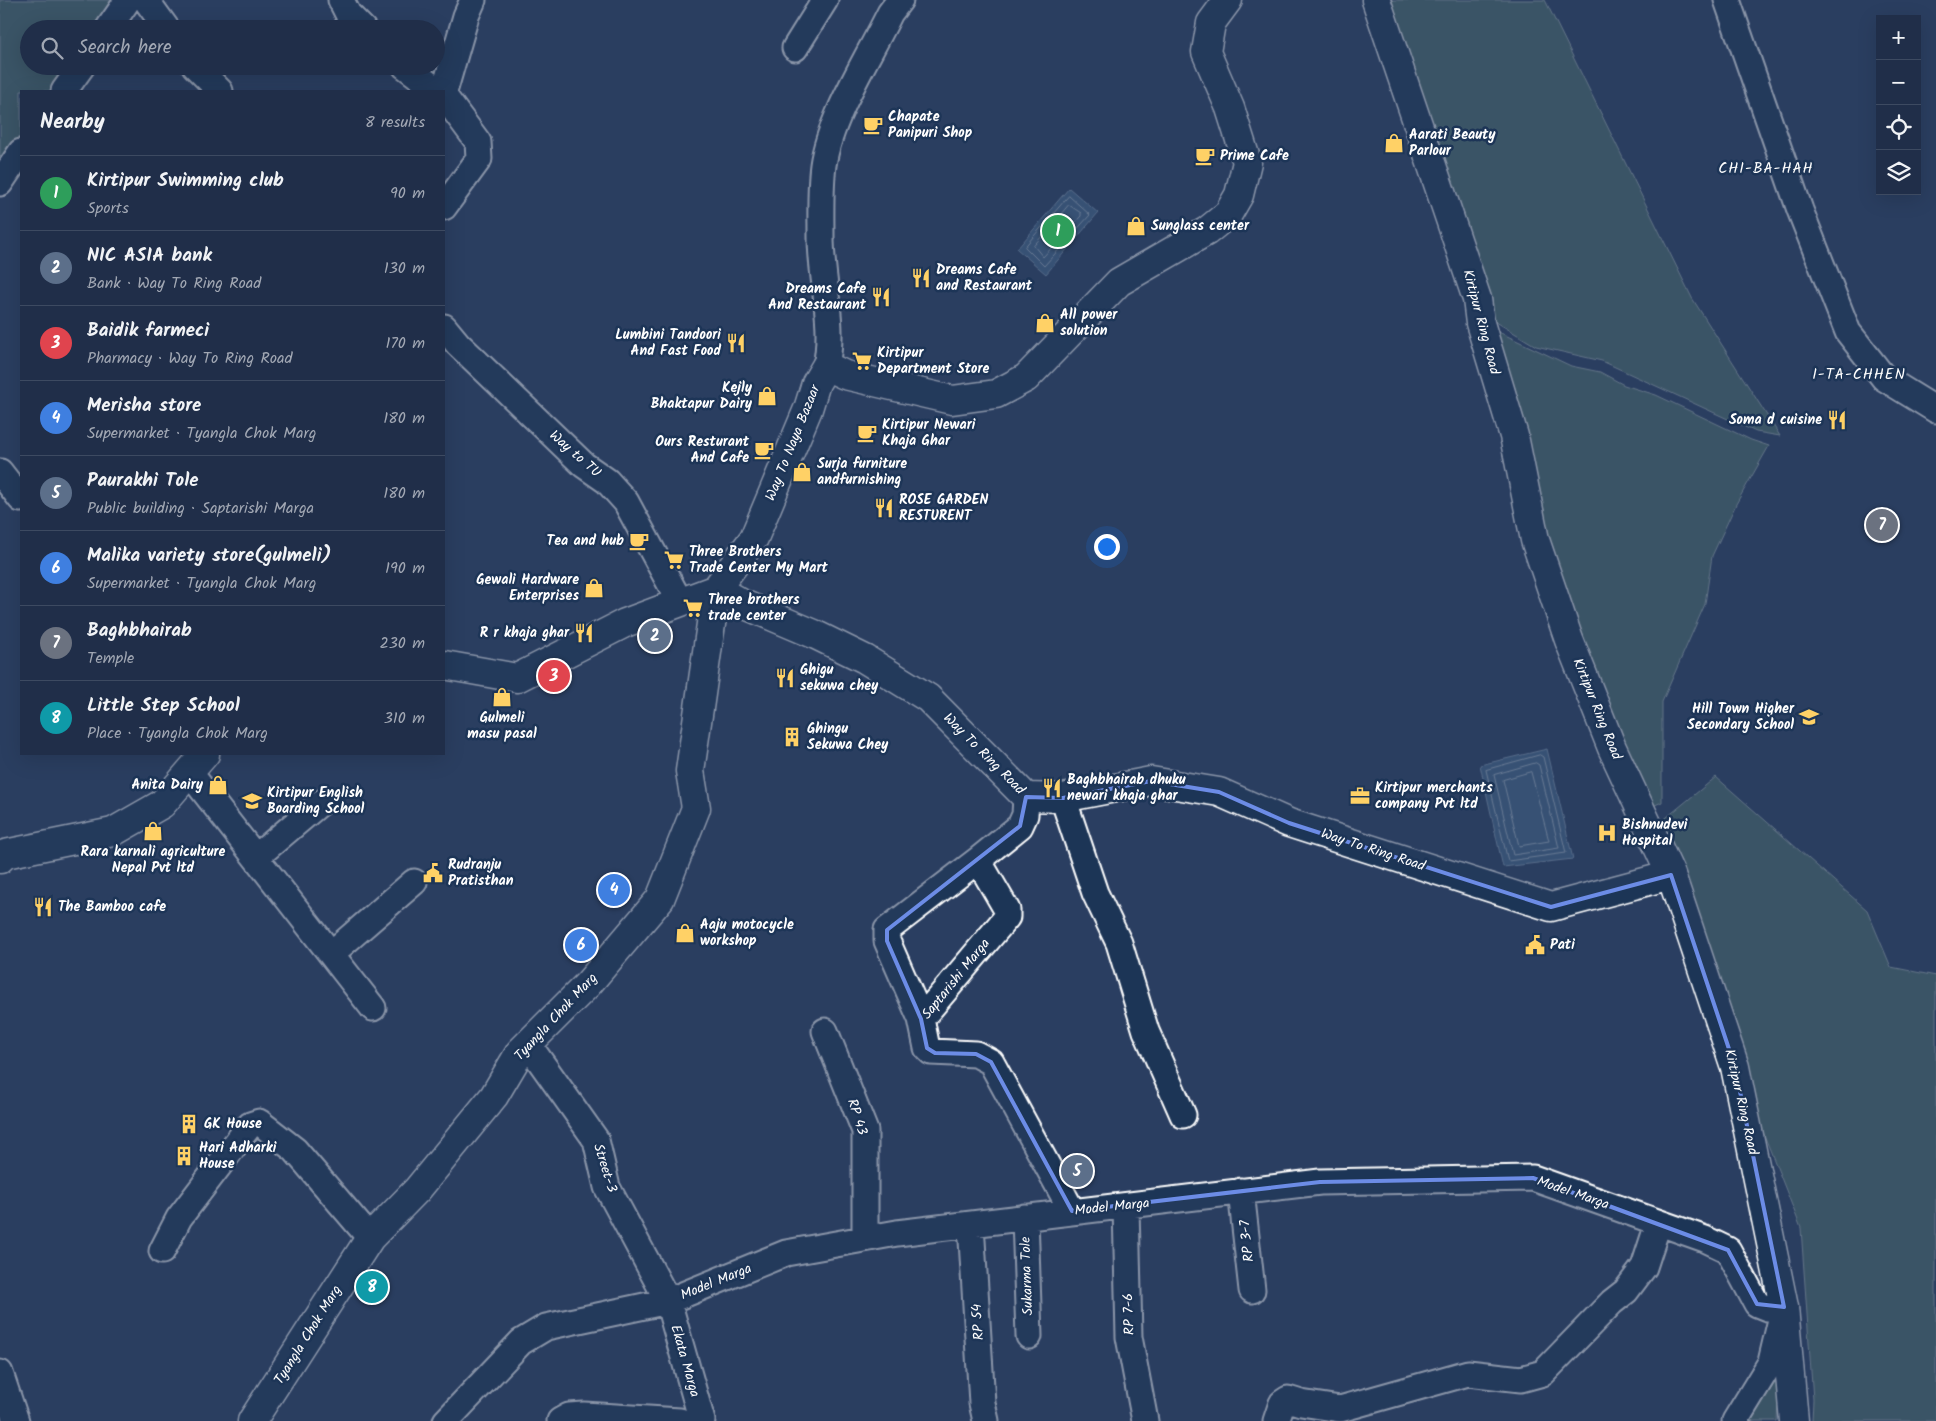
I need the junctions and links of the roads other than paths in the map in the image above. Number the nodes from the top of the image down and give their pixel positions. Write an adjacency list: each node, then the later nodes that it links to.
1 (128, 0): 10 (street)
2 (146, 0): 11 (street)
3 (341, 0): 12 (street)
4 (473, 0): 20 (street)
5 (825, 0): 13 (street)
6 (900, 0): 26 (street)
7 (1228, 0): 26 (street)
8 (1376, 0): 40 (street, Kirtipur Ring Road)
9 (1727, 0): 27 (street)
10 (114, 20)
11 (160, 20)
12 (354, 20)
13 (794, 48)
14 (76, 75): 17 (street)
15 (204, 75): 18 (street)
16 (417, 75): 19 (street)
17 (65, 90)
18 (219, 90)
19 (437, 90)
20 (445, 90)
21 (445, 95): 24 (street)
22 (20, 153): 23 (street)
23 (0, 183)
24 (445, 206)
25 (445, 328): 31 (street, Way to TU)
26 (826, 366): 30 (street, Way To Naya Bazaar)
27 (1936, 410)
28 (0, 472): 29 (street)
29 (20, 498)
30 (716, 589): 31 (street); 34 (street, Way To Ring Road); 46 (street, Tyangla Chok Marg)
31 (680, 602): 32 (street)
32 (445, 665)
33 (197, 763): 37 (street); 38 (street)
34 (1026, 797): 35 (street, Way To Ring Road); 39 (street)
35 (1063, 798): 40 (street, Way To Ring Road); 47 (street)
36 (320, 803): 37 (street)
37 (256, 857): 42 (street)
38 (0, 859)
39 (978, 860): 44 (street, Saptarishi Marga); 44 (street)
40 (1672, 876): 59 (street, Kirtipur Ring Road)
41 (414, 882): 42 (street)
42 (331, 954): 43 (street)
43 (373, 1008)
44 (921, 1019): 50 (street, Saptarishi Marga)
45 (825, 1031): 55 (street, RP 43)
46 (528, 1044): 54 (street, Tyangla Chok Marg); 58 (street, Street-3)
47 (1183, 1115)
48 (1241, 1191): 49 (street, Model Marga); 53 (street, Model Marga); 57 (street, RP 3-7)
49 (1126, 1206): 50 (street, Model Marga); 69 (street, RP 7-6)
50 (1072, 1211): 51 (street, Model Marga)
51 (1025, 1217): 52 (street, Model Marga); 60 (street, Sukarma Tole)
52 (971, 1224): 55 (street, Model Marga); 68 (street, RP 54)
53 (1658, 1224): 59 (street, Model Marga); 70 (street)
54 (370, 1238): 56 (street); 63 (street, Tyangla Chok Marg)
55 (865, 1238): 58 (street, Model Marga)
56 (162, 1251)
57 (1252, 1290)
58 (668, 1301): 64 (street, Model Marga); 67 (street, Ekata Marga)
59 (1784, 1307): 71 (street); 72 (street, Kirtipur Ring Road)
60 (1029, 1336)
61 (0, 1373): 62 (street)
62 (16, 1421)
63 (252, 1421)
64 (446, 1421)
65 (560, 1421): 66 (street)
66 (680, 1421)
67 (702, 1421)
68 (986, 1421)
69 (1144, 1421)
70 (1276, 1421)
71 (1735, 1421)
72 (1794, 1421)

